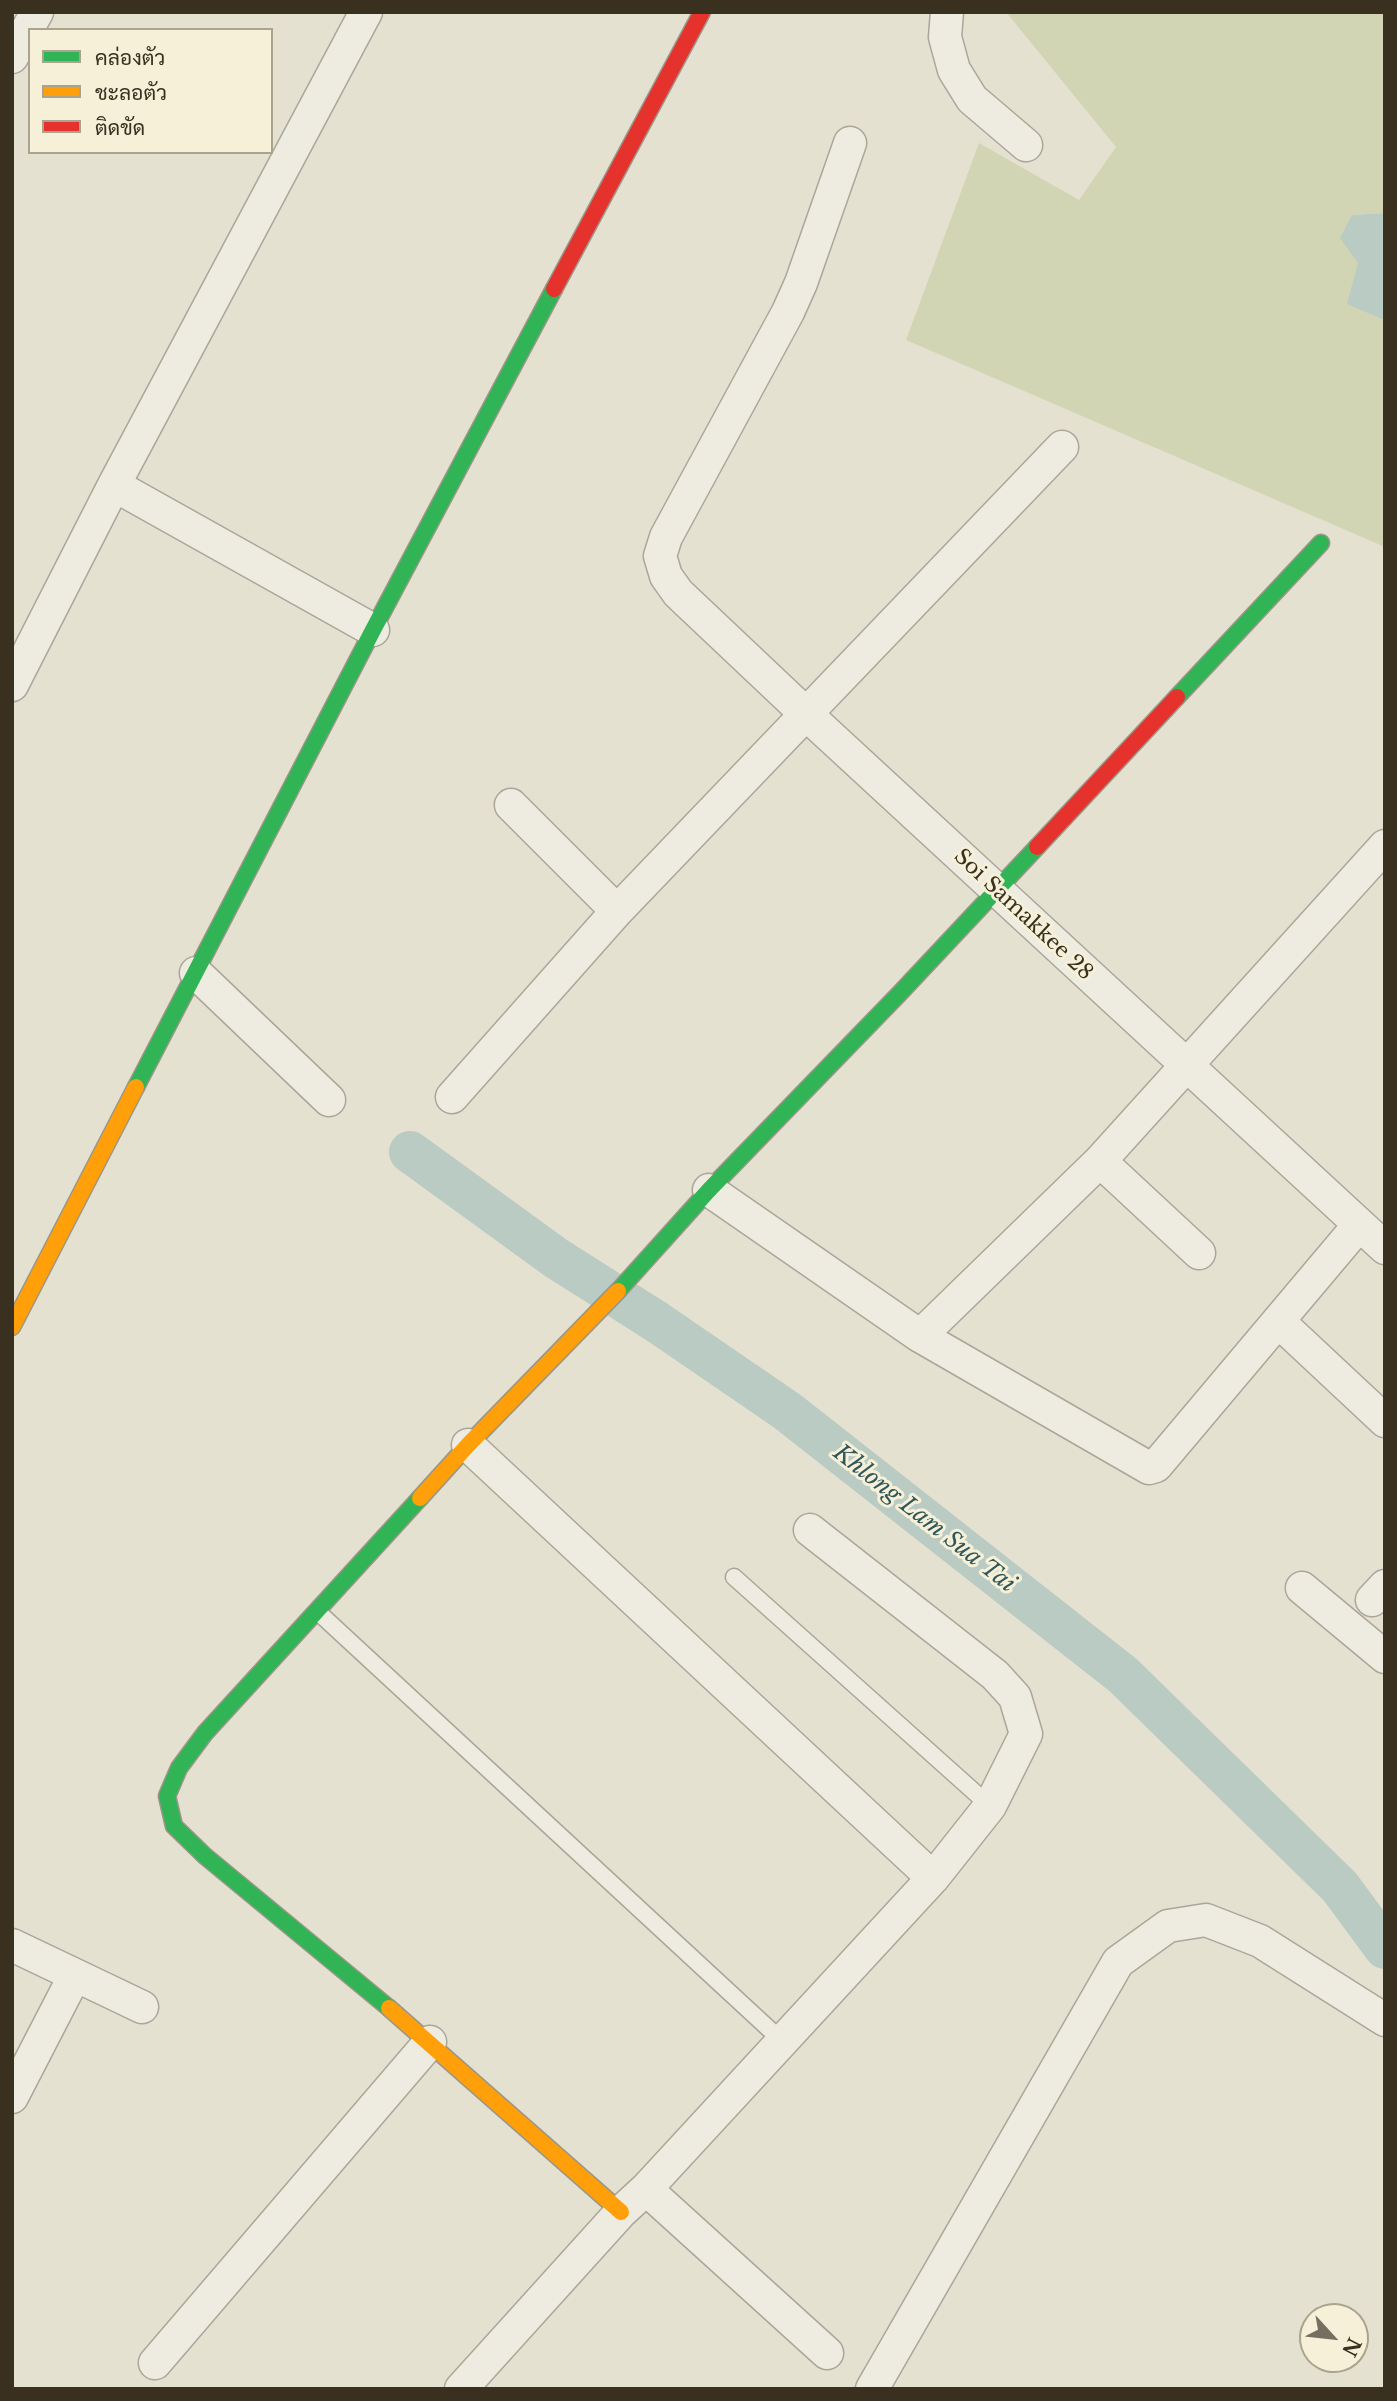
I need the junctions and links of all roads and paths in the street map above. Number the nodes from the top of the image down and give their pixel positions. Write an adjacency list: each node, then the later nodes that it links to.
1 (37, 12): 6 (street)
2 (366, 12): 11 (street)
3 (702, 12): 13 (street)
4 (947, 12): 9 (street)
5 (28, 28): 7 (street)
6 (28, 28)
7 (12, 57)
8 (850, 143): 15 (street, Soi Samakkee 28)
9 (1026, 145)
10 (1062, 447): 15 (street)
11 (114, 485): 13 (street); 14 (street)
12 (1321, 543): 18 (street)
13 (373, 630): 20 (street)
14 (12, 685)
15 (805, 713): 18 (street, Soi Samakkee 28); 19 (street)
16 (511, 805): 19 (street)
17 (1385, 846): 21 (street)
18 (995, 889): 21 (street, Soi Samakkee 28); 25 (street)
19 (617, 911): 22 (street)
20 (196, 973): 23 (street); 30 (street)
21 (1187, 1066): 24 (street); 26 (street, Soi Samakkee 28)
22 (452, 1097)
23 (329, 1100)
24 (1100, 1161): 28 (street); 31 (street)
25 (709, 1190): 31 (street); 33 (street)
26 (1359, 1225): 27 (street, Soi Samakkee 28); 29 (street)
27 (1385, 1248)
28 (1199, 1253)
29 (1278, 1321): 31 (street); 32 (street)
30 (12, 1327)
31 (920, 1336)
32 (1385, 1421)
33 (468, 1445): 37 (street); 40 (street)
34 (810, 1530): 39 (street)
35 (734, 1577): 39 (lane)
36 (1302, 1588): 38 (street)
37 (318, 1612): 45 (lane); 46 (street)
38 (1385, 1657)
39 (990, 1806): 40 (street)
40 (933, 1878): 45 (street)
41 (12, 1945): 42 (street)
42 (75, 1975): 43 (street); 47 (street)
43 (142, 2007)
44 (1385, 2020): 53 (street)
45 (781, 2040): 48 (street)
46 (430, 2042): 49 (street); 51 (street)
47 (12, 2097)
48 (646, 2189): 49 (street); 50 (street)
49 (621, 2211): 52 (street)
50 (827, 2353)
51 (155, 2363)
52 (461, 2389)
53 (872, 2389)

